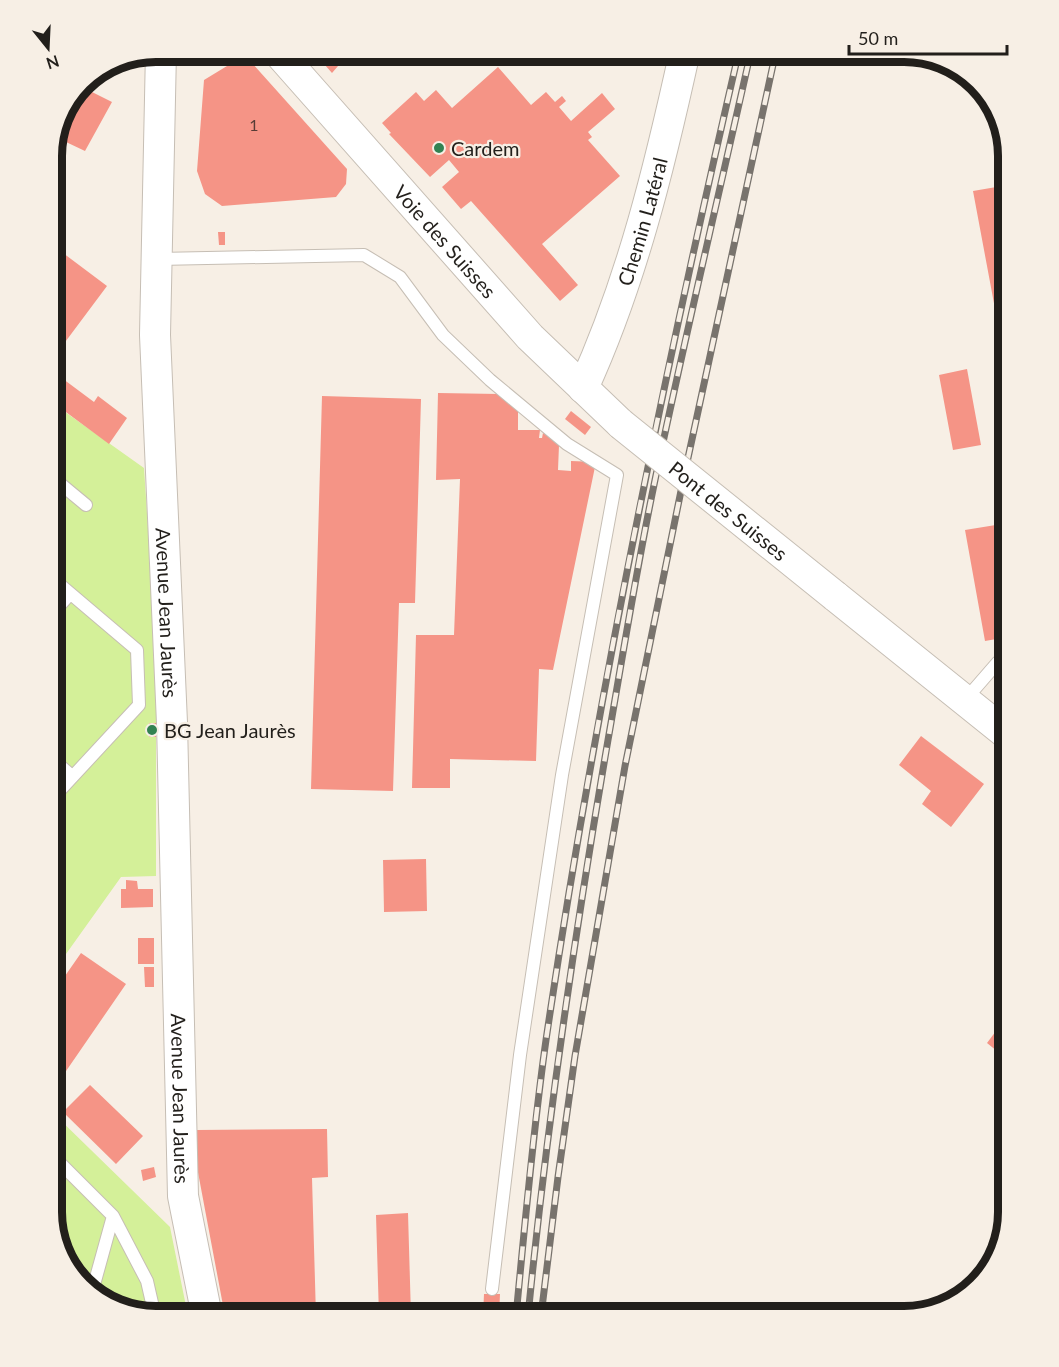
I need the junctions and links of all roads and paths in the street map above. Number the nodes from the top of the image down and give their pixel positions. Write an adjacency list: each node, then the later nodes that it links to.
1 (161, 62): 4 (street, Avenue Jean Jaurès)
2 (287, 62): 5 (street, Voie des Suisses)
3 (683, 62): 5 (street, Chemin Latéral)
4 (158, 259): 21 (lane); 23 (street, Avenue Jean Jaurès)
5 (583, 388): 6 (street, Voie des Suisses)
6 (621, 424): 13 (street, Pont des Suisses, bridge)
7 (62, 485): 8 (lane)
8 (86, 505)
9 (62, 586): 10 (lane)
10 (70, 594): 11 (lane); 16 (lane)
11 (62, 603)
12 (998, 662): 13 (lane)
13 (965, 700): 14 (street, Pont des Suisses)
14 (998, 727)
15 (61, 767): 16 (lane)
16 (72, 776): 17 (lane)
17 (61, 788)
18 (61, 1164): 19 (lane)
19 (113, 1215): 20 (lane); 22 (lane)
20 (94, 1283)
21 (492, 1289)
22 (153, 1306)
23 (205, 1306)

